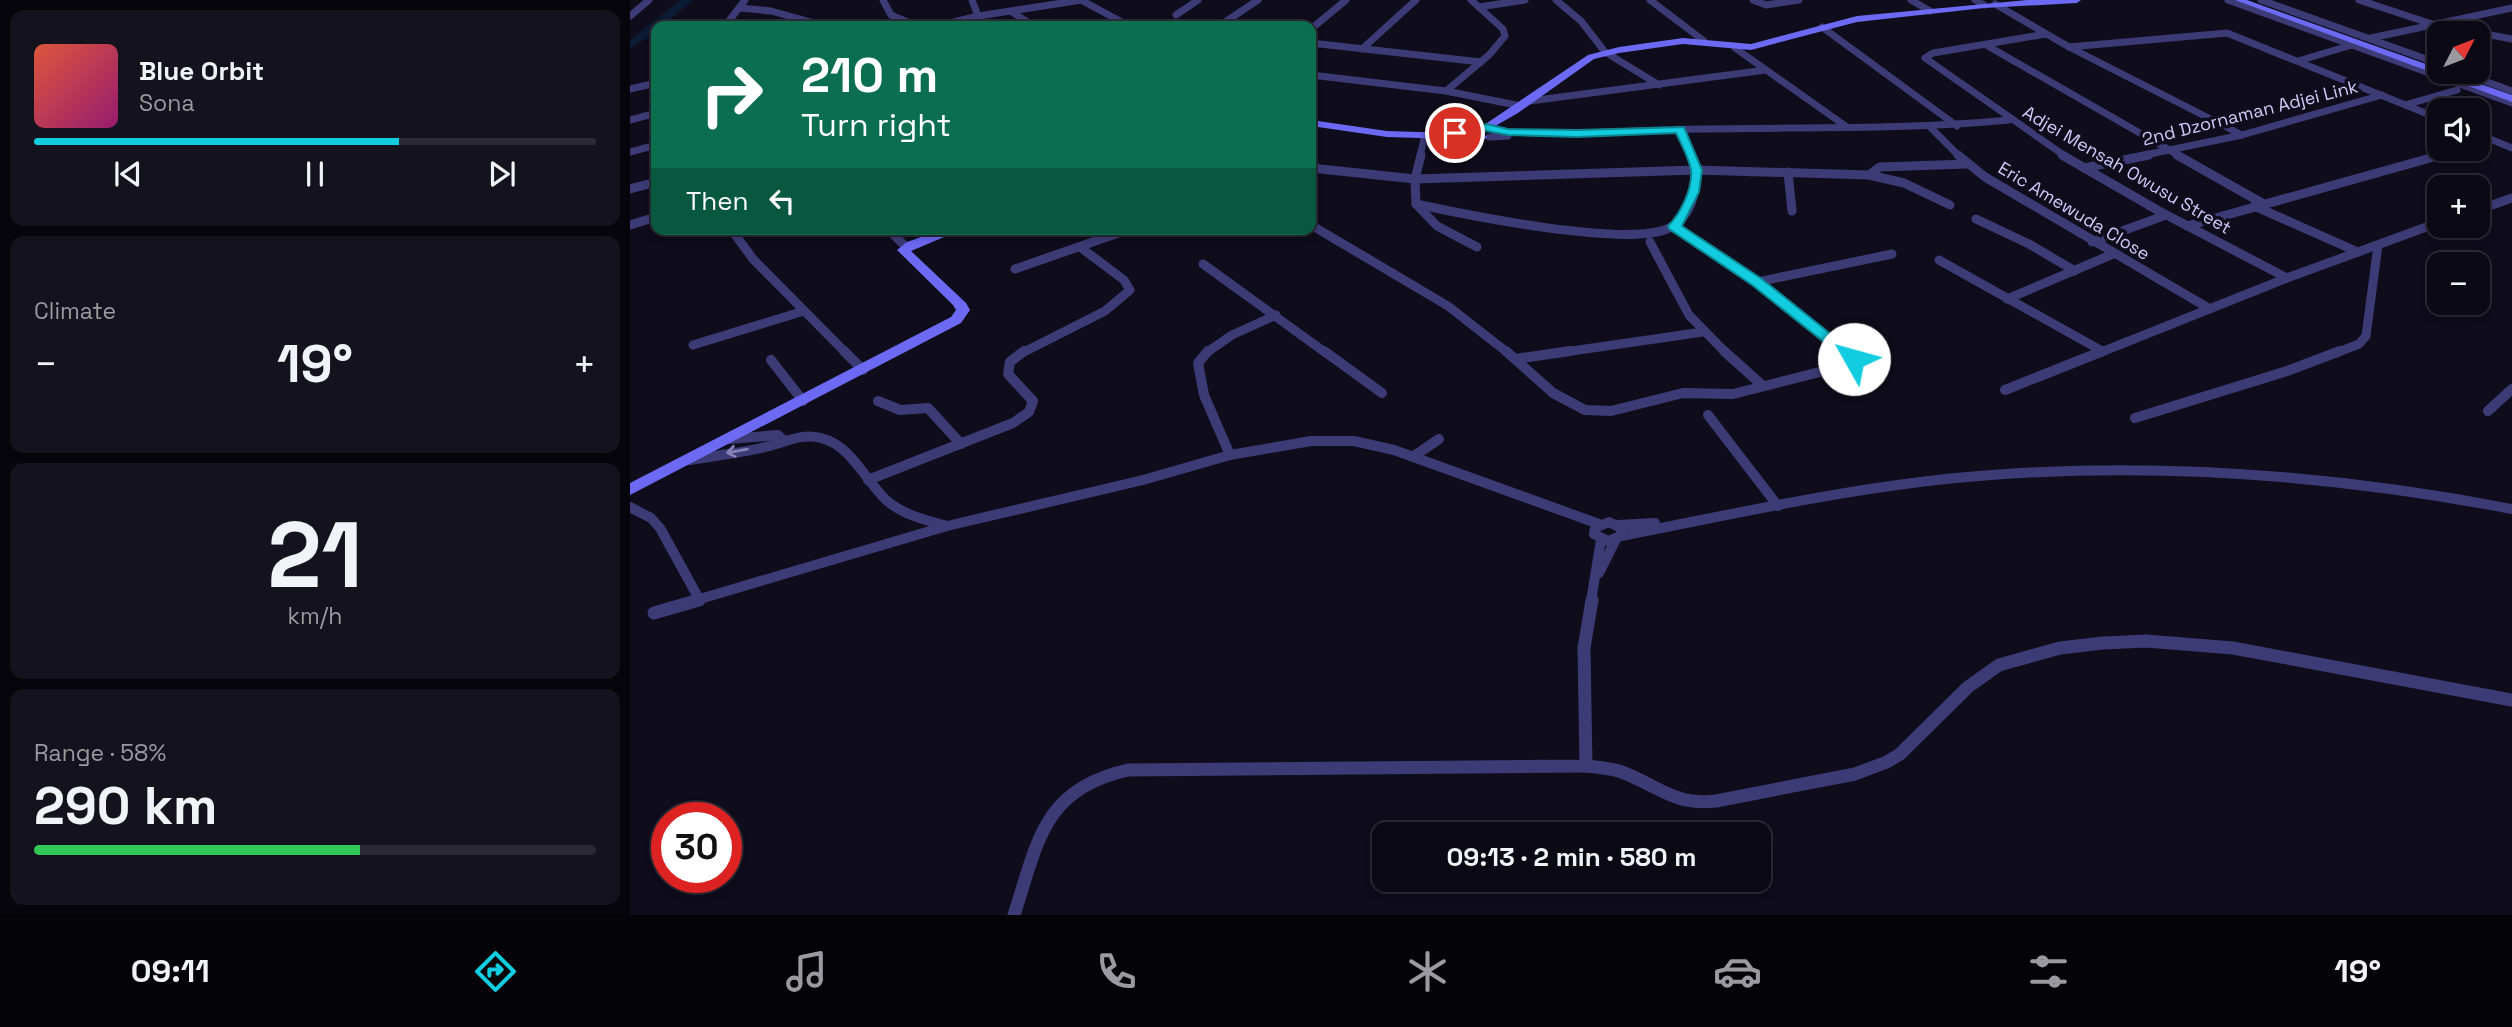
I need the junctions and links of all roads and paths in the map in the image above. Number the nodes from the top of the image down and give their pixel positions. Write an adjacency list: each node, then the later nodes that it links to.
1 (649, 0): 32 (street)
2 (745, 0): 27 (street)
3 (883, 0): 36 (street)
4 (972, 0): 33 (street)
5 (1082, 0): 30 (street); 39 (street)
6 (1186, 0): 23 (street)
7 (1258, 0): 40 (street)
8 (1346, 0): 43 (street)
9 (1416, 0): 56 (street)
10 (1471, 0): 26 (street)
11 (1525, 0): 26 (street)
12 (1556, 0): 57 (street)
13 (1650, 0): 50 (street)
14 (1752, 0): 15 (street)
15 (1798, 0)
16 (1911, 0): 29 (street)
17 (2077, 0): 25 (street)
18 (2228, 0): 53 (street)
19 (2239, 0): 71 (street)
20 (2249, 0): 60 (street)
21 (2261, 0): 48 (street)
22 (2360, 0): 42 (street)
23 (1197, 1): 31 (street)
24 (1979, 2): 25 (street); 29 (street)
25 (1995, 4): 46 (street)
26 (1479, 7): 59 (street)
27 (740, 8): 34 (street); 35 (street)
28 (2512, 8): 41 (street)
29 (1930, 11): 45 (street)
30 (1012, 12): 33 (street); 38 (street)
31 (1177, 15)
32 (630, 16)
33 (978, 16): 37 (street)
34 (729, 21)
35 (807, 21)
36 (904, 21)
37 (958, 21)
38 (1026, 21)
39 (1120, 21)
40 (1226, 21)
41 (2447, 21)
42 (2427, 22)
43 (1316, 25)
44 (2427, 25): 48 (street)
45 (1822, 27): 55 (street); 80 (street)
46 (2046, 34): 52 (street); 54 (street)
47 (2490, 36): 49 (street)
48 (2369, 39): 61 (street)
49 (2512, 40)
50 (1704, 41): 55 (street); 57 (street)
51 (1316, 44): 56 (street)
52 (1986, 45): 78 (street, Adjei Mensah Owusu Street); 91 (street)
53 (2352, 45): 58 (street); 71 (street)
54 (2068, 47): 58 (street); 86 (street)
55 (1735, 48): 62 (street)
56 (1362, 49): 59 (street)
57 (1605, 52): 67 (street); 73 (street)
58 (2298, 61): 72 (street)
59 (1481, 62): 70 (street)
60 (2427, 62)
61 (2427, 62)
62 (1766, 70): 67 (street); 81 (street)
63 (1316, 76): 70 (street)
64 (651, 84): 68 (street)
65 (2483, 84): 71 (street)
66 (2489, 84): 71 (street)
67 (1659, 85): 73 (street)
68 (630, 89)
69 (2457, 90): 74 (street)
70 (1446, 91): 73 (street)
71 (2510, 93)
72 (2382, 95): 74 (street); 86 (street, 2nd Dzornaman Adjei Link)
73 (1526, 104): 84 (street)
74 (2404, 105): 76 (street)
75 (651, 114): 77 (street)
76 (2427, 114)
77 (630, 120)
78 (2009, 120): 80 (street); 94 (street, Adjei Mensah Owusu Street)
79 (1316, 124): 85 (street)
80 (1957, 126): 82 (street)
81 (1849, 128): 82 (street); 83 (street)
82 (1931, 128): 93 (street, Eric Amewuda Close)
83 (1681, 130): 84 (street); 96 (street)
84 (1488, 132): 85 (street)
85 (1430, 135): 99 (street)
86 (2242, 135): 91 (street, 2nd Dzornaman Adjei Link)
87 (2492, 140): 89 (street)
88 (651, 146): 90 (street)
89 (2512, 148)
90 (630, 152)
91 (2169, 152): 94 (street, 2nd Dzornaman Adjei Link); 104 (street)
92 (2427, 158): 104 (street)
93 (1967, 164): 98 (street); 120 (street, Eric Amewuda Close)
94 (2084, 168): 108 (street, Adjei Mensah Owusu Street)
95 (1316, 169): 99 (street)
96 (1696, 170): 97 (street); 99 (street); 112 (street)
97 (1788, 172): 98 (street); 107 (street)
98 (1869, 175): 105 (street)
99 (1415, 179): 103 (street)
100 (651, 183): 101 (street)
101 (630, 189)
102 (2512, 198): 106 (street)
103 (1416, 204): 112 (street); 125 (street)
104 (2258, 204): 113 (street); 126 (street)
105 (1950, 205)
106 (2490, 205)
107 (1792, 211)
108 (2166, 215): 113 (street, Adjei Mensah Owusu Street); 120 (street)
109 (651, 219): 111 (street)
110 (1976, 219): 132 (street)
111 (630, 225)
112 (1674, 226): 134 (street)
113 (2187, 226): 133 (street, Adjei Mensah Owusu Street)
114 (2427, 227): 122 (street)
115 (1316, 228): 142 (street)
116 (735, 235): 137 (street)
117 (894, 235): 123 (street)
118 (940, 235): 123 (street)
119 (1113, 235): 124 (street)
120 (2092, 242): 128 (street, Eric Amewuda Close)
121 (1650, 243): 139 (street)
122 (2378, 245): 126 (street); 155 (street)
123 (906, 247): 146 (street)
124 (1080, 247): 131 (street); 159 (street)
125 (1477, 247)
126 (2358, 252): 133 (street)
127 (1892, 254): 134 (street)
128 (2113, 254): 132 (street); 136 (street, Eric Amewuda Close)
129 (1938, 260): 135 (street)
130 (1203, 264): 138 (street)
131 (1014, 269)
132 (2075, 271): 135 (street)
133 (2287, 278): 136 (street)
134 (1757, 282): 143 (street)
135 (2007, 299): 141 (street)
136 (2210, 309): 141 (street)
137 (804, 312): 140 (street); 146 (street)
138 (1276, 315): 149 (street); 160 (street)
139 (1703, 332): 142 (street); 147 (street)
140 (693, 345)
141 (2102, 351): 148 (street)
142 (1514, 359): 147 (street)
143 (1854, 359)
144 (771, 360): 151 (street)
145 (1843, 366): 147 (street)
146 (863, 370): 151 (street)
147 (1763, 386)
148 (2005, 390)
149 (1382, 393)
150 (2509, 395): 153 (street)
151 (803, 401): 156 (street)
152 (878, 401): 159 (street)
153 (2488, 411)
154 (1708, 415): 166 (street)
155 (2135, 418)
156 (729, 439): 158 (street); 162 (street)
157 (1439, 439): 161 (street)
158 (783, 440): 162 (street, one-way to 162); 163 (street)
159 (961, 444): 163 (street)
160 (1230, 455): 161 (street); 169 (street)
161 (1414, 456): 170 (street)
162 (690, 460): 164 (street)
163 (869, 480): 168 (street)
164 (630, 491)
165 (630, 506): 174 (street)
166 (1778, 506): 167 (street); 171 (street)
167 (2512, 509)
168 (919, 518): 169 (street); 172 (street)
169 (947, 526): 172 (street)
170 (1598, 532): 171 (street); 171 (street); 173 (street)
171 (1618, 533): 173 (street)
172 (898, 539): 174 (street)
173 (1595, 582): 177 (street)
174 (698, 597): 175 (street)
175 (654, 613)
176 (2512, 701): 177 (street)
177 (1587, 766): 178 (street)
178 (1014, 915)

